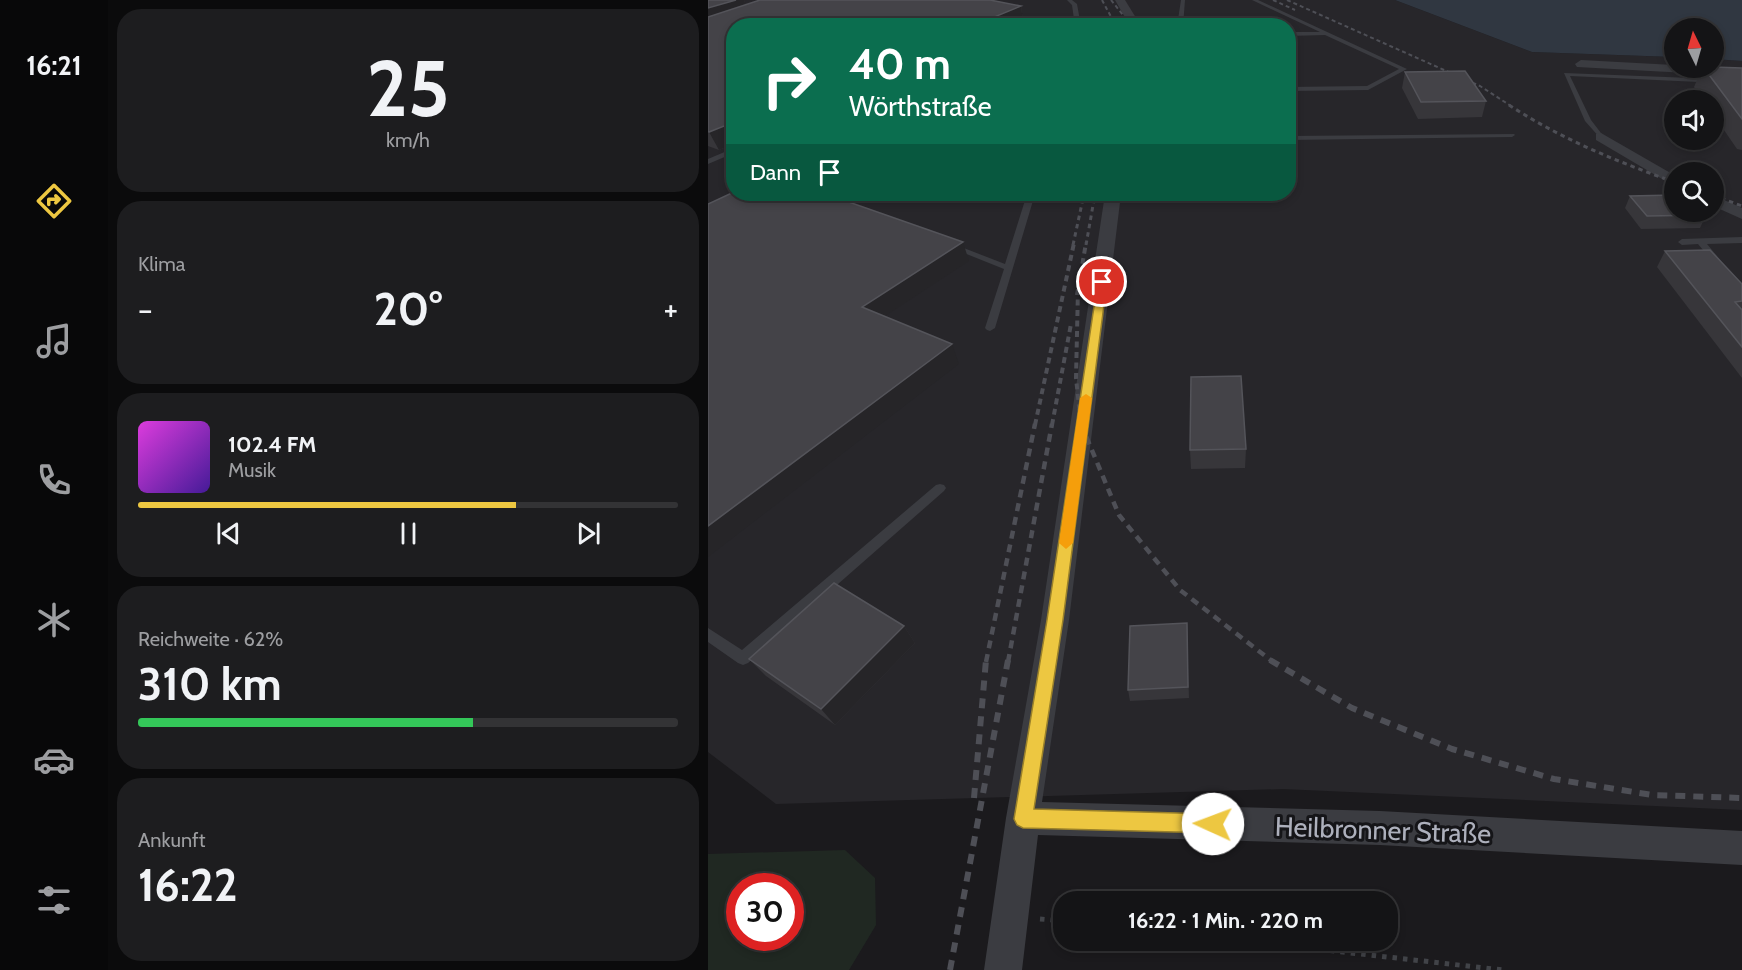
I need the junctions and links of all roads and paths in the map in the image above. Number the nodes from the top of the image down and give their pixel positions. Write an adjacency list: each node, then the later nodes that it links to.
1 (1069, 0): 5 (lane)
2 (1120, 0): 6 (street)
3 (1183, 0): 7 (lane)
4 (1254, 0): 8 (lane)
5 (1077, 18)
6 (1131, 18)
7 (1181, 18)
8 (1293, 18)
9 (1296, 20): 11 (lane)
10 (1296, 34): 11 (lane)
11 (1327, 34): 15 (lane)
12 (1581, 64): 13 (street)
13 (1742, 72)
14 (1742, 82): 17 (lane)
15 (1296, 89)
16 (1512, 135): 18 (lane)
17 (1601, 137): 21 (street)
18 (1296, 138)
19 (726, 154): 20 (lane)
20 (708, 162)
21 (1664, 175)
22 (1029, 201): 31 (lane)
23 (1111, 201): 35 (street)
24 (1724, 205): 25 (street)
25 (1742, 214)
26 (1742, 240): 28 (lane)
27 (1682, 242): 28 (lane)
28 (1701, 242): 30 (lane)
29 (944, 243): 31 (lane)
30 (1721, 266)
31 (1008, 268): 32 (lane)
32 (990, 328)
33 (940, 488): 34 (lane)
34 (708, 634)
35 (1023, 819): 36 (street, Heilbronner Straße); 38 (street)
36 (1742, 848)
37 (1334, 951): 39 (path)
38 (1003, 970)
39 (1503, 970)

